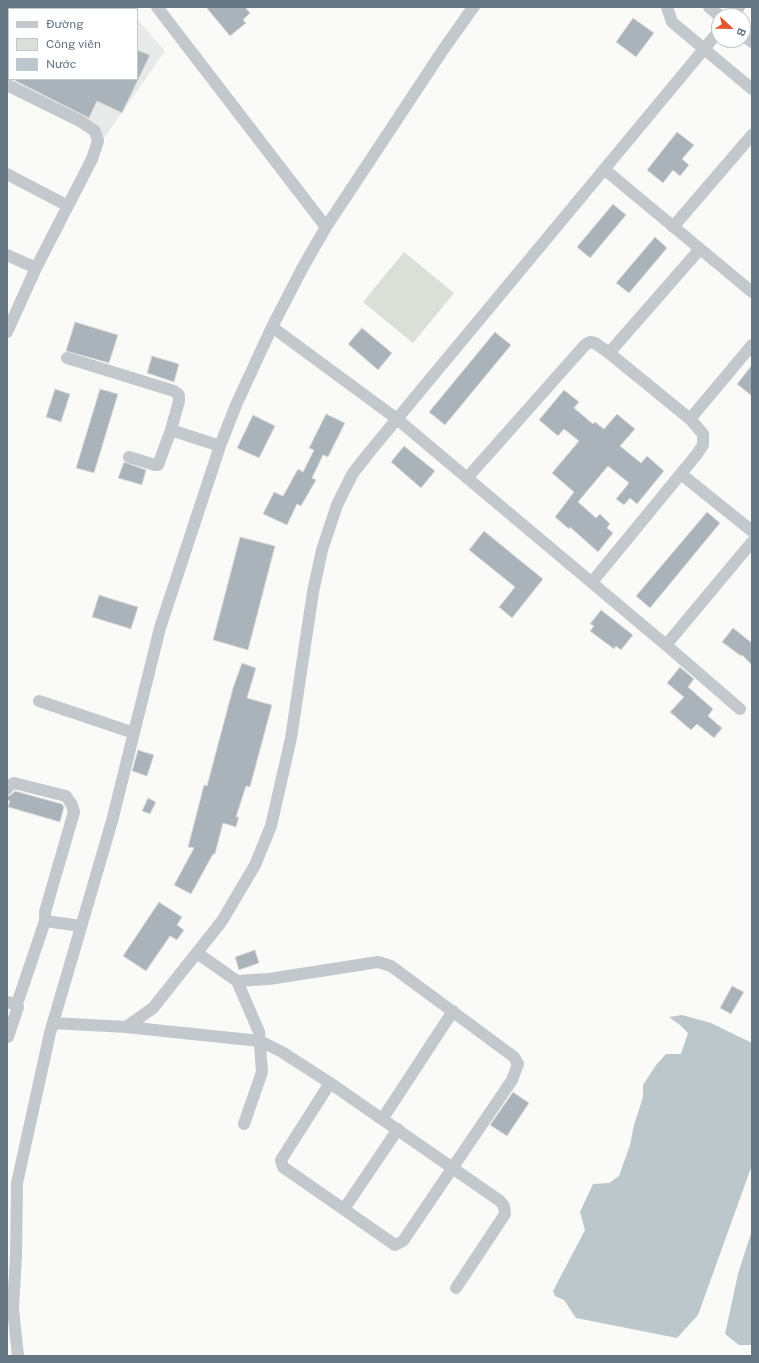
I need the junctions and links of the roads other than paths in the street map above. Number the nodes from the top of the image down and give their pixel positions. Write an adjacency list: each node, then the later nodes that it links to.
1 (157, 7): 12 (street)
2 (474, 7): 12 (street)
3 (667, 7): 5 (street)
4 (711, 41): 5 (street)
5 (704, 49): 7 (street); 9 (street)
6 (7, 84): 11 (street)
7 (752, 89)
8 (752, 135): 13 (street)
9 (604, 169): 13 (street); 23 (street)
10 (7, 174): 11 (street)
11 (68, 206): 16 (street)
12 (326, 227): 18 (street)
13 (673, 227): 14 (street)
14 (700, 249): 17 (street); 21 (street)
15 (7, 255): 16 (street)
16 (36, 268): 19 (street)
17 (752, 292)
18 (272, 327): 23 (street); 26 (street)
19 (8, 329)
20 (752, 345): 24 (street)
21 (609, 352): 24 (street); 29 (street)
22 (67, 358): 25 (street)
23 (397, 419): 29 (street); 40 (street)
24 (690, 419): 28 (street)
25 (171, 430): 26 (street); 27 (street)
26 (220, 446): 36 (street)
27 (129, 458)
28 (681, 474): 30 (street); 32 (street)
29 (467, 478): 32 (street)
30 (752, 531)
31 (752, 542): 33 (street)
32 (592, 582): 33 (street)
33 (666, 645): 35 (street)
34 (39, 701): 36 (street)
35 (740, 709)
36 (134, 733): 39 (street)
37 (7, 789): 38 (street)
38 (45, 921): 39 (street); 42 (street)
39 (81, 926): 44 (street)
40 (197, 952): 41 (street); 45 (street)
41 (237, 981): 43 (street); 47 (street)
42 (12, 1002): 46 (street)
43 (453, 1011): 49 (street); 52 (street)
44 (53, 1023): 45 (street); 55 (street)
45 (126, 1027): 47 (street)
46 (8, 1037)
47 (260, 1041): 48 (street); 50 (street)
48 (330, 1083): 49 (street); 53 (street)
49 (383, 1118): 51 (street)
50 (244, 1124)
51 (398, 1129): 52 (street); 53 (street)
52 (452, 1167): 53 (street); 54 (street)
53 (344, 1209)
54 (456, 1288)
55 (18, 1356)

